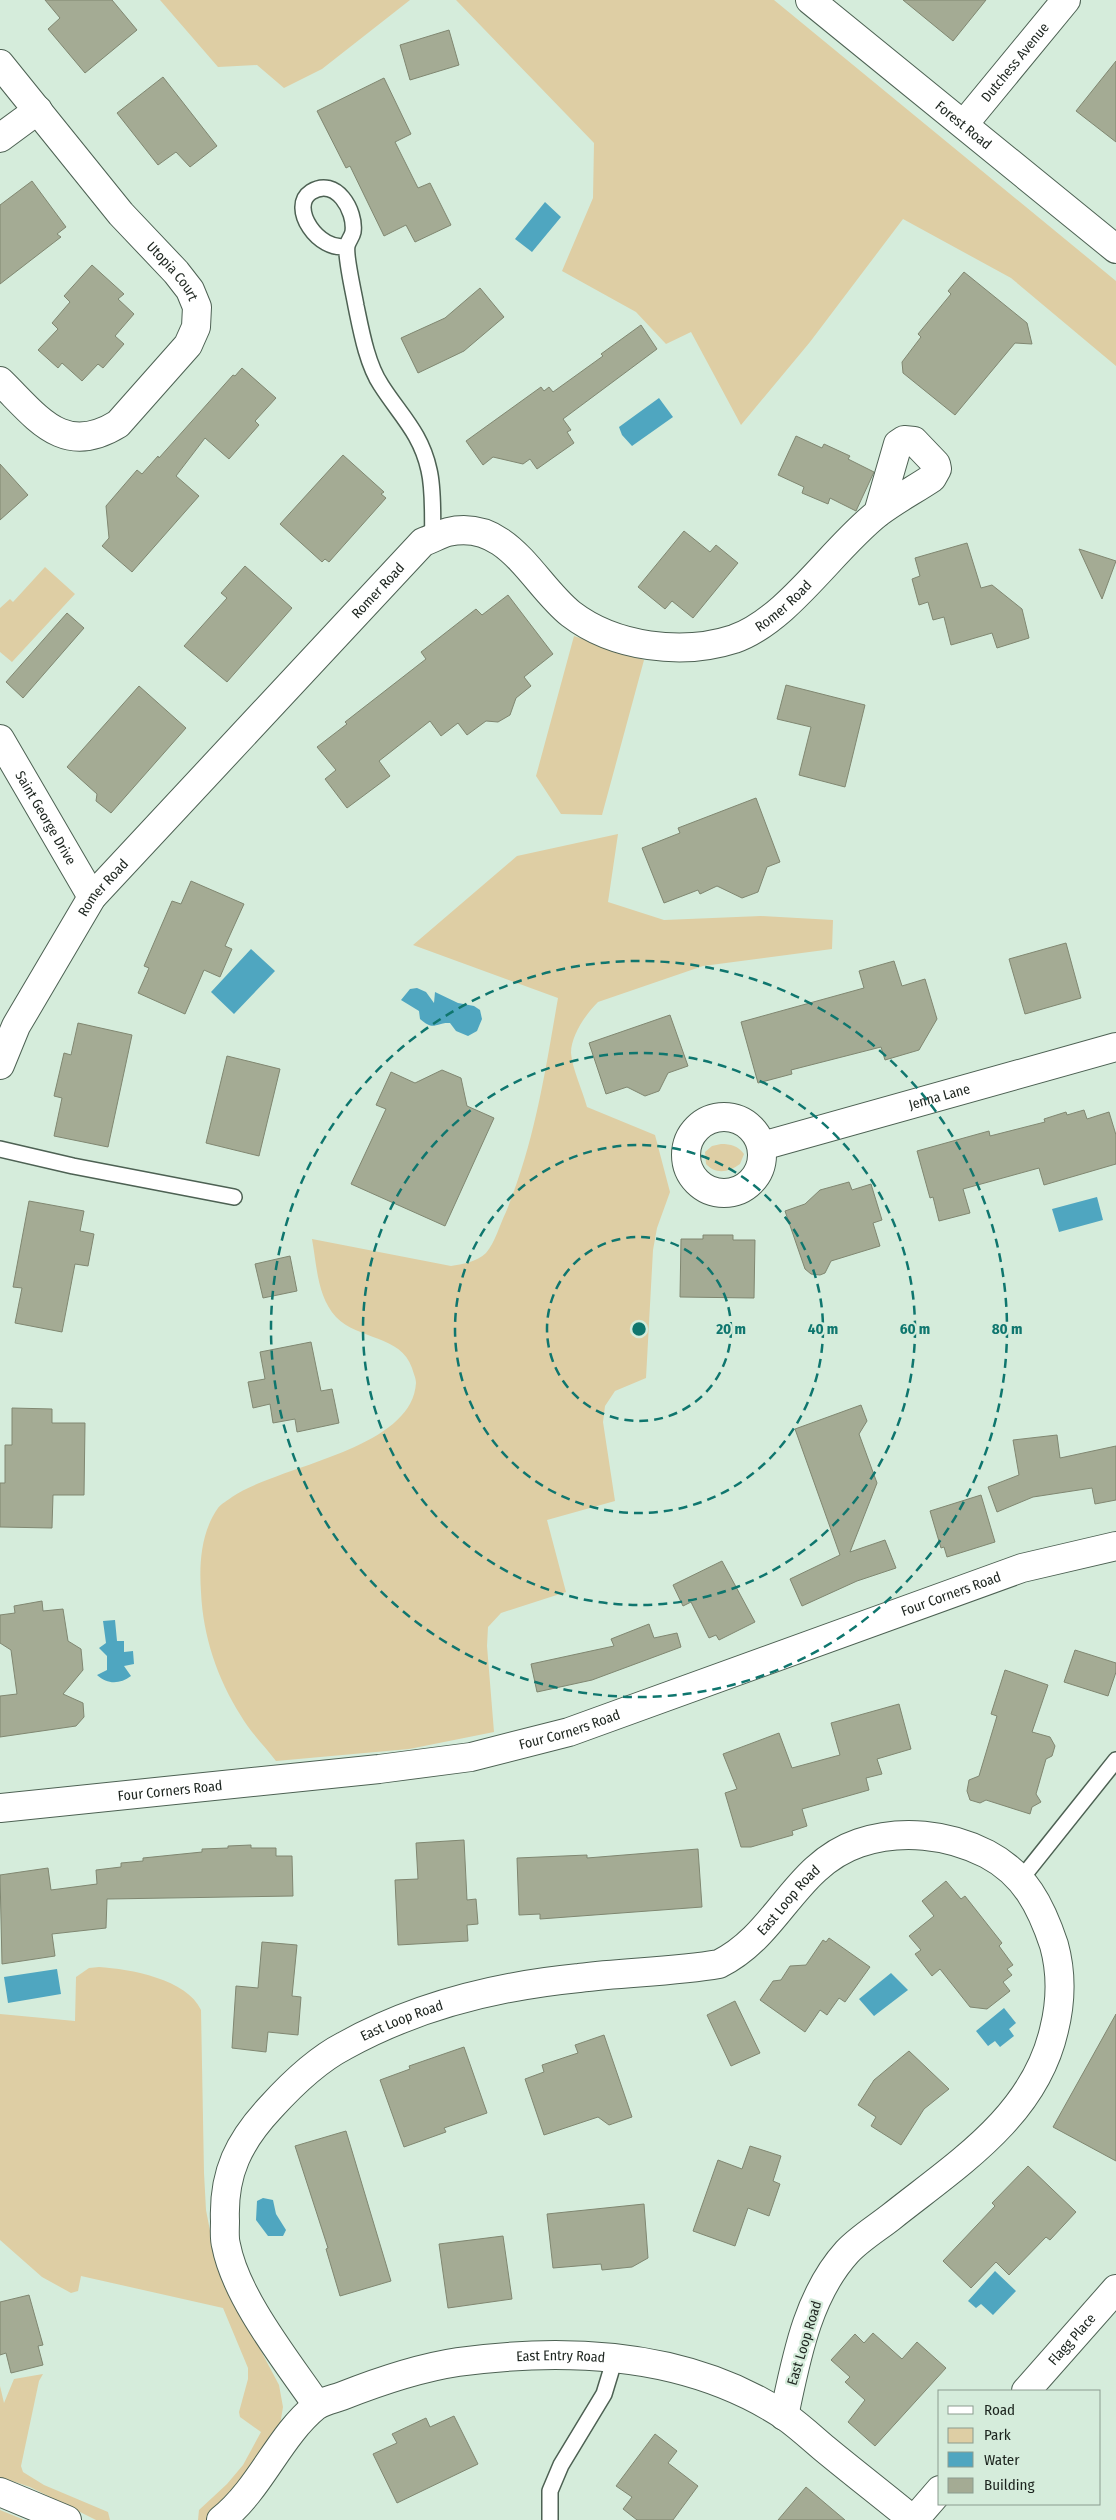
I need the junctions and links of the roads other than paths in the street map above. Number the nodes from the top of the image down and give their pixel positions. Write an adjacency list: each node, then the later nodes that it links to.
1 (810, 0): 5 (street, Forest Road)
2 (1066, 0): 5 (street, Dutchess Avenue)
3 (0, 64): 4 (street, Utopia Court)
4 (38, 110): 6 (street); 9 (street, Utopia Court)
5 (964, 124): 8 (street, Forest Road)
6 (0, 138)
7 (347, 246): 11 (lane)
8 (1116, 249)
9 (0, 380)
10 (878, 513): 11 (street, Romer Road)
11 (433, 538): 13 (street, Romer Road)
12 (0, 739): 13 (street, Saint George Drive)
13 (92, 897): 15 (street, Romer Road)
14 (1116, 1047): 16 (street, Jenna Lane)
15 (0, 1065)
16 (762, 1146)
17 (0, 1149): 18 (lane)
18 (234, 1198)
19 (1116, 1546): 21 (street, Four Corners Road)
20 (1116, 1760): 22 (lane)
21 (0, 1808)
22 (1021, 1879): 26 (street, East Loop Road); 27 (street, East Loop Road)
23 (1116, 2289): 25 (street, Flagg Place)
24 (615, 2358): 26 (street, East Entry Road); 27 (street, East Entry Road); 32 (lane)
25 (1027, 2390)
26 (317, 2405): 31 (street, East Entry Road)
27 (784, 2416): 33 (street, East Entry Road)
28 (0, 2492): 30 (street)
29 (938, 2492): 33 (street)
30 (67, 2520)
31 (221, 2520)
32 (550, 2520)
33 (913, 2520)

